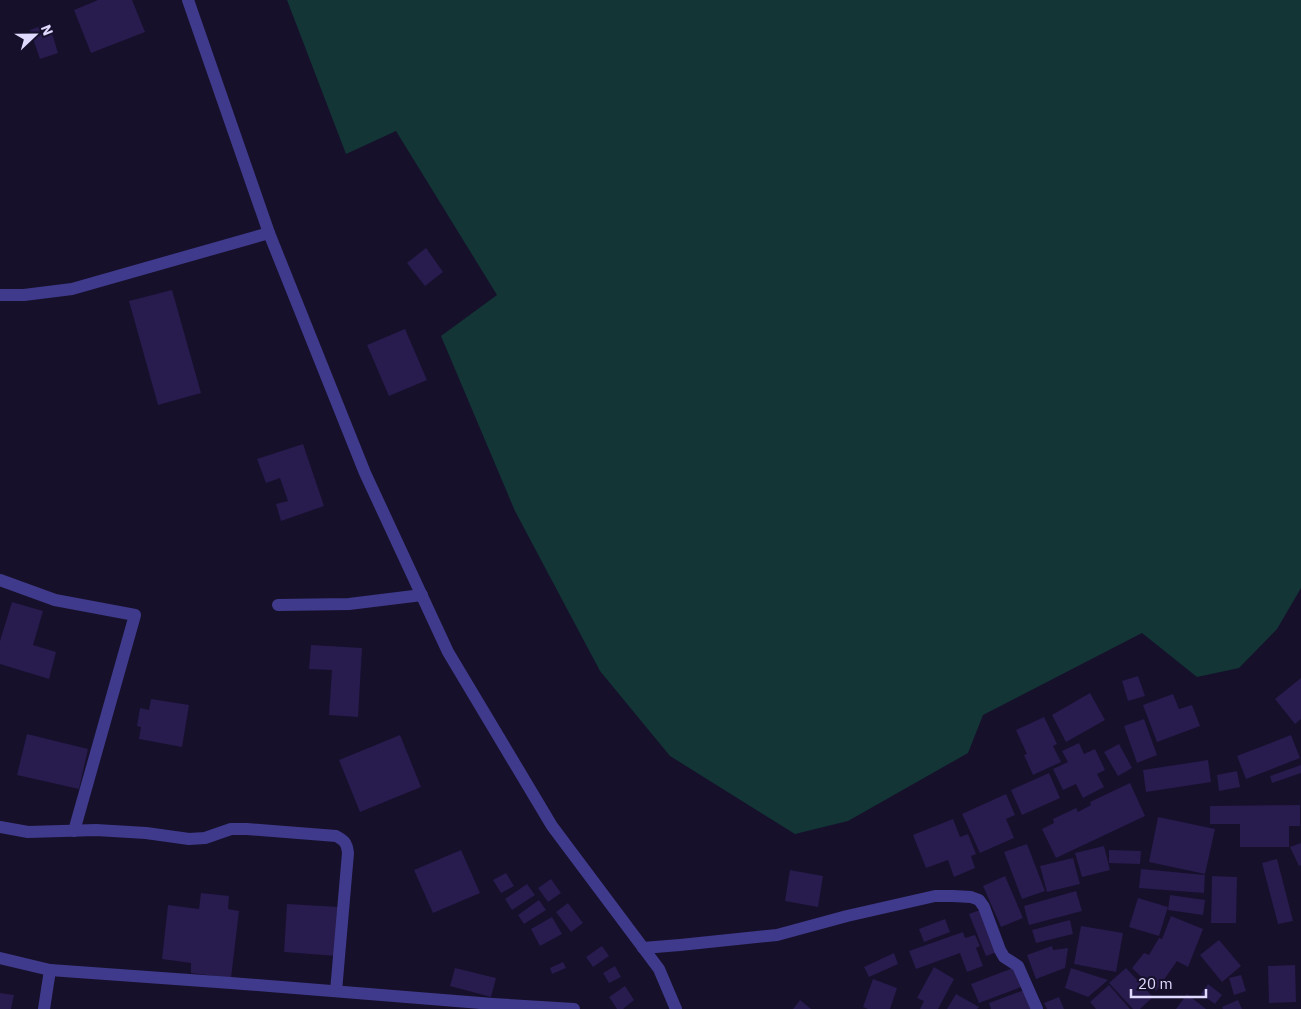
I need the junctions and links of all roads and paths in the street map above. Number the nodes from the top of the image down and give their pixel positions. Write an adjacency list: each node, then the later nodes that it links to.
1 (188, 0): 2 (street)
2 (269, 233): 3 (street); 5 (street)
3 (0, 295)
4 (0, 580): 8 (street)
5 (422, 595): 6 (street); 9 (street)
6 (278, 605)
7 (0, 827): 8 (street)
8 (74, 831): 12 (street)
9 (643, 948): 15 (street); 16 (street)
10 (0, 958): 11 (street)
11 (50, 970): 12 (street); 13 (street)
12 (336, 991): 14 (street)
13 (44, 1009)
14 (574, 1009)
15 (676, 1009)
16 (1036, 1009)

